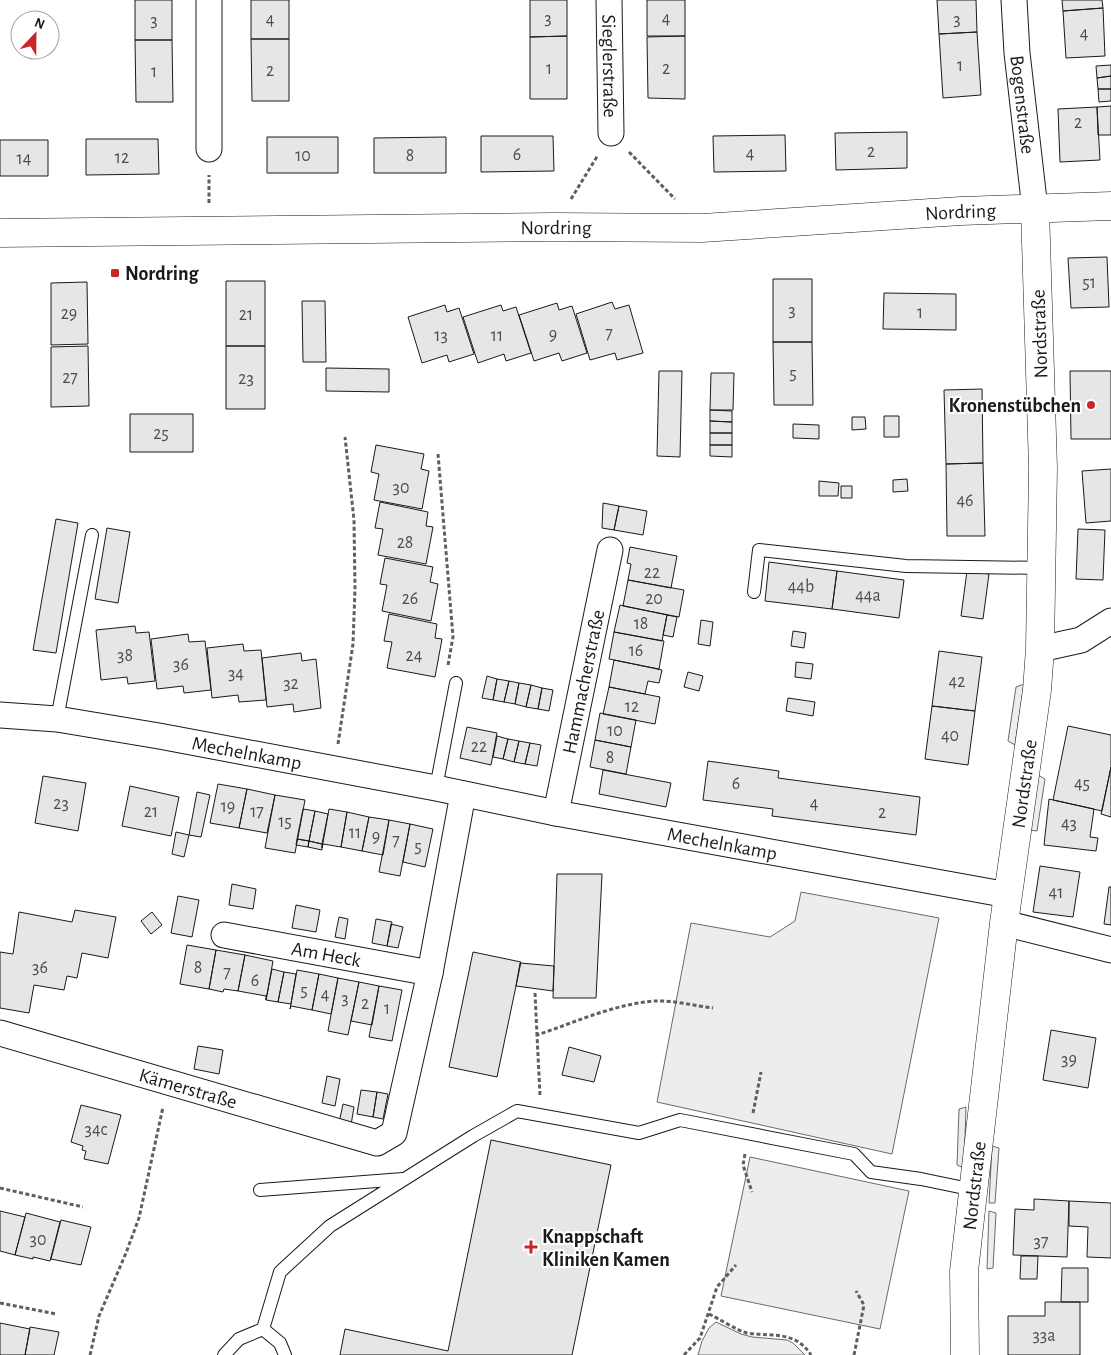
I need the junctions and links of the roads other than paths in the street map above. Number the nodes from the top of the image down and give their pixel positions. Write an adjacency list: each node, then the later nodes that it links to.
1 (209, 0): 5 (street)
2 (609, 0): 4 (street, Sieglerstraße)
3 (1014, 0): 7 (street, Bogenstraße)
4 (611, 133)
5 (209, 149)
6 (1111, 206): 7 (street, Nordring)
7 (1035, 209): 8 (street, Nordring); 11 (street, Nordstraße)
8 (0, 233)
9 (92, 536): 17 (lane)
10 (610, 550): 20 (street, Hammacherstraße)
11 (1042, 568): 12 (lane); 14 (street, Nordstraße)
12 (754, 592)
13 (1111, 621): 14 (street)
14 (1040, 649): 21 (street, Nordstraße)
15 (456, 683): 18 (lane)
16 (0, 714): 17 (street, Mechelnkamp)
17 (57, 719): 18 (street, Mechelnkamp)
18 (436, 788): 19 (street, Mechelnkamp)
19 (463, 794): 20 (street, Mechelnkamp); 25 (street)
20 (556, 814): 21 (street, Mechelnkamp)
21 (1008, 895): 22 (street, Nordstraße)
22 (1004, 923): 24 (street); 29 (street, Nordstraße)
23 (224, 935): 25 (street, Am Heck)
24 (1111, 950)
25 (430, 973): 26 (street, Kämerstraße)
26 (0, 1033)
27 (405, 1178): 28 (lane); 29 (lane); 30 (lane)
28 (260, 1190)
29 (974, 1190): 33 (street, Nordstraße)
30 (263, 1329): 31 (lane); 32 (lane)
31 (224, 1355)
32 (285, 1355)
33 (965, 1355)

